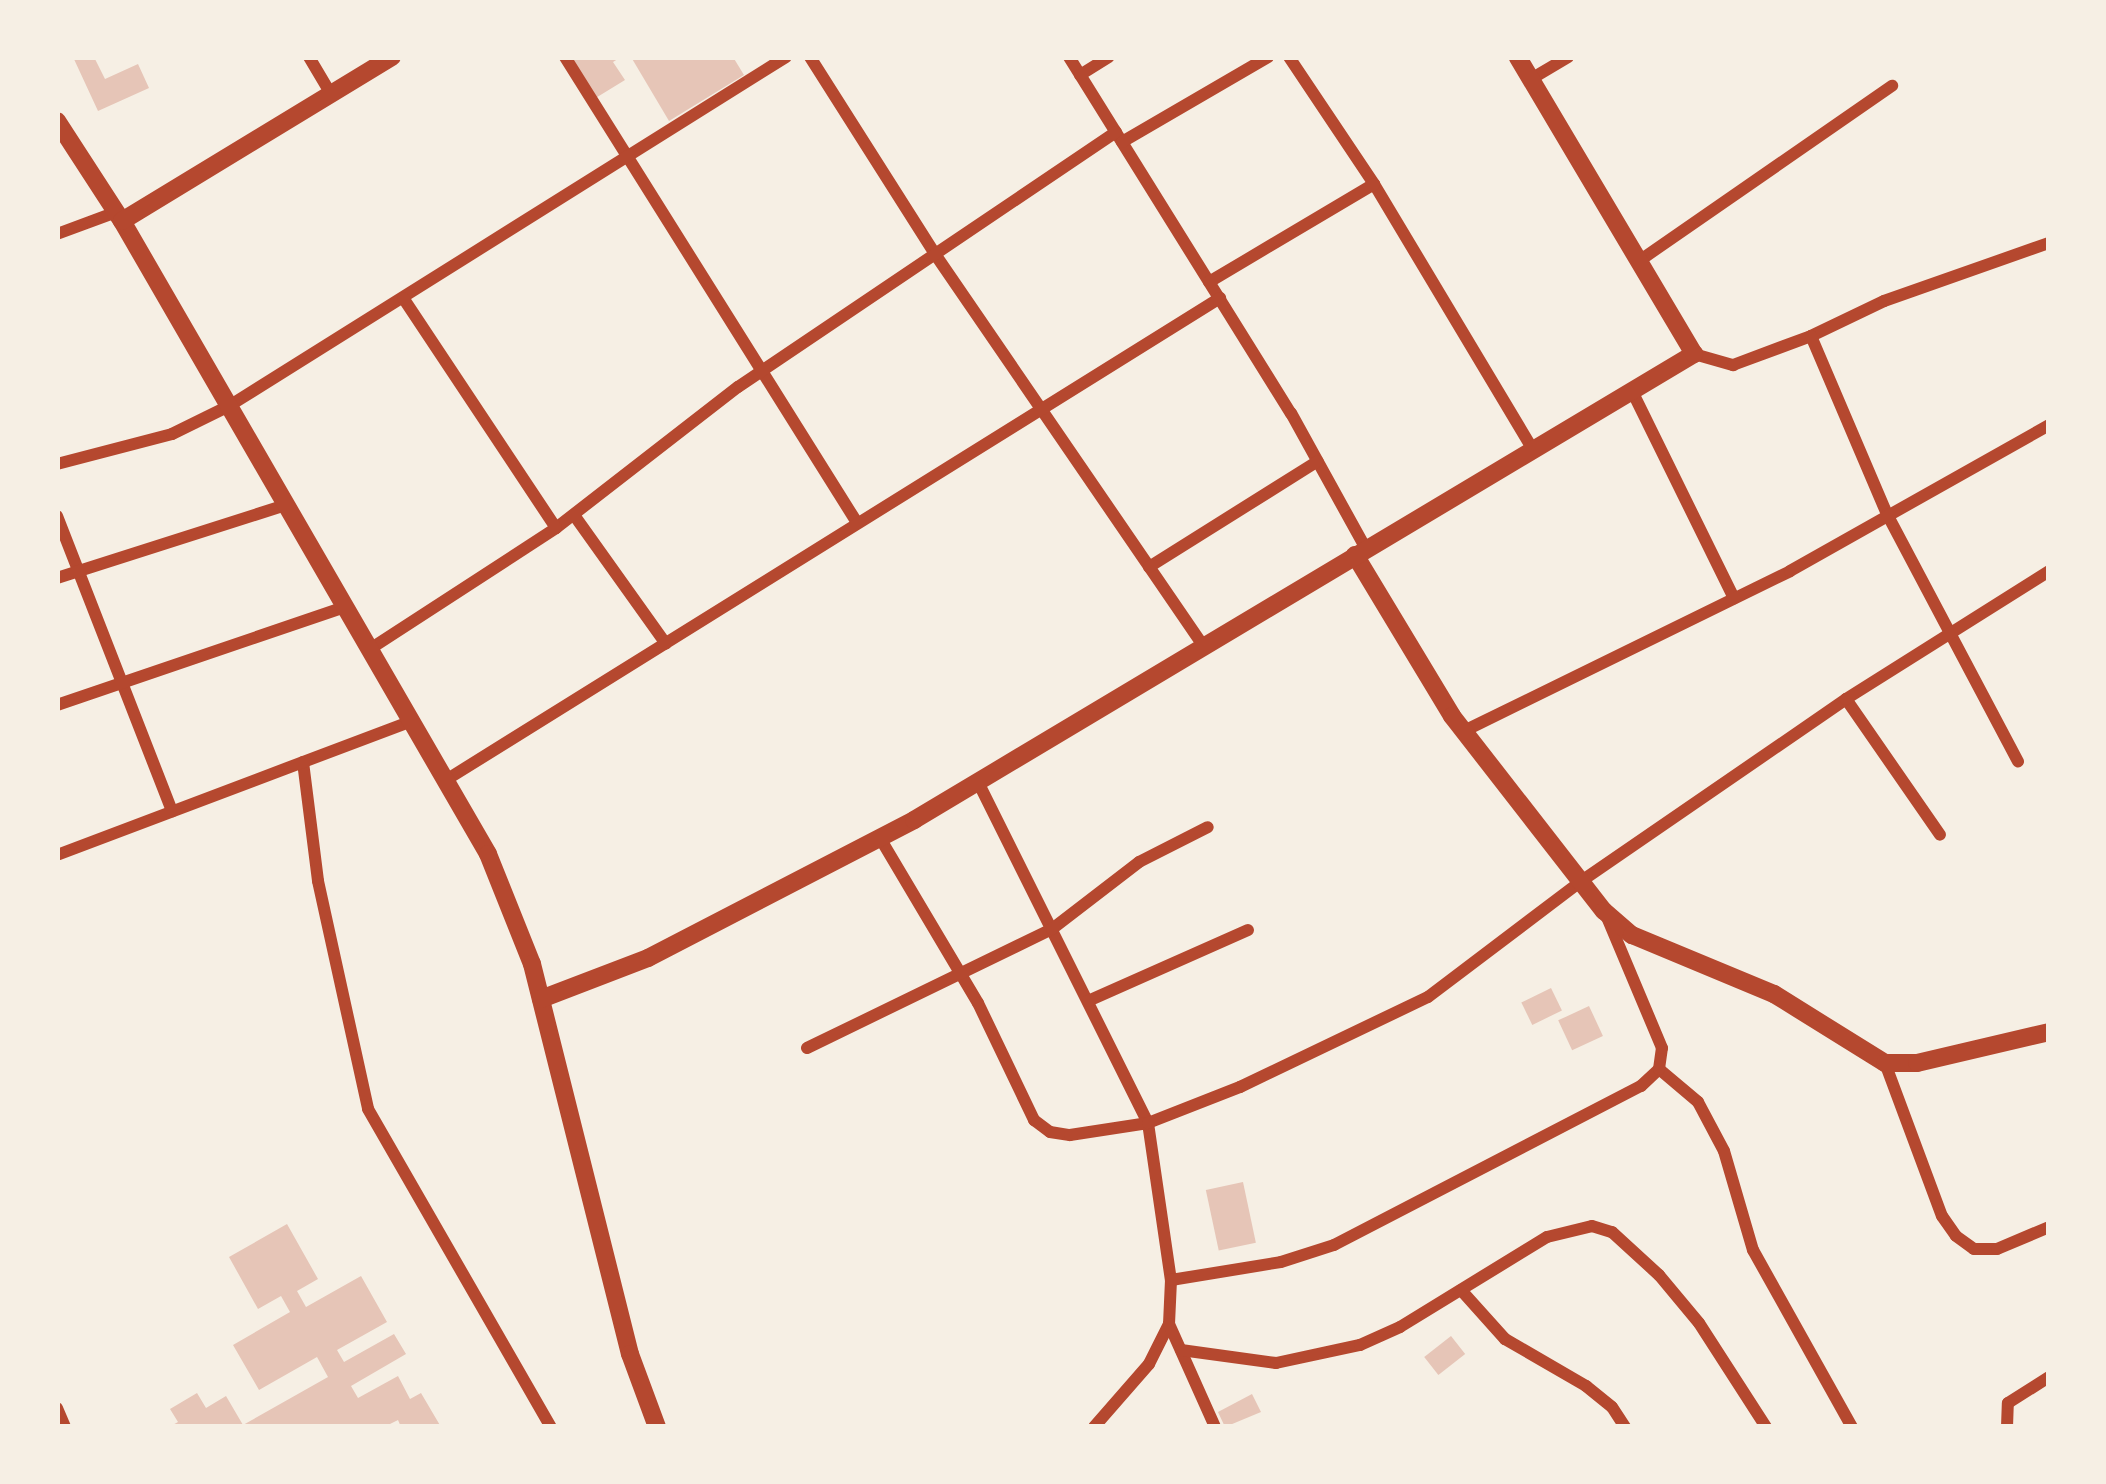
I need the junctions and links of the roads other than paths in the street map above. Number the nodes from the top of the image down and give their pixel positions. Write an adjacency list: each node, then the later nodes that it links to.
1 (310, 57): 15 (street)
2 (392, 57): 15 (street)
3 (566, 57): 18 (street)
4 (786, 57): 18 (street)
5 (810, 57): 23 (street)
6 (1069, 57): 12 (street)
7 (1109, 57): 12 (street)
8 (1268, 57): 17 (street)
9 (1289, 57): 19 (street)
10 (1518, 57): 13 (street)
11 (1568, 57): 13 (street)
12 (1080, 75): 17 (street)
13 (1532, 79): 24 (street)
14 (1892, 86): 24 (street)
15 (331, 94): 20 (street)
16 (57, 121): 20 (street)
17 (1119, 137): 23 (street); 25 (street)
18 (627, 159): 26 (street); 30 (street)
19 (1374, 184): 25 (street); 35 (street)
20 (119, 217): 21 (street); 32 (street)
21 (57, 234)
22 (2049, 243): 28 (street)
23 (935, 254): 30 (street); 33 (street)
24 (1639, 261): 29 (street)
25 (1209, 282): 27 (street)
26 (403, 298): 32 (street); 43 (street)
27 (1220, 298): 33 (street); 36 (street)
28 (1811, 336): 29 (street); 39 (street)
29 (1694, 354): 31 (street)
30 (759, 373): 40 (street); 42 (street)
31 (1632, 391): 35 (street); 49 (street)
32 (229, 406): 37 (street); 38 (street)
33 (1039, 406): 42 (street); 45 (street)
34 (2049, 425): 39 (street)
35 (1533, 450): 44 (street)
36 (1318, 461): 44 (street); 45 (street)
37 (57, 464)
38 (286, 505): 47 (street); 50 (street)
39 (1887, 514): 49 (street); 51 (street)
40 (574, 515): 43 (street); 52 (street)
41 (57, 516): 47 (street)
42 (856, 521): 52 (street)
43 (556, 528): 54 (street)
44 (1361, 552): 53 (street); 59 (street)
45 (1148, 567): 53 (street)
46 (2049, 571): 51 (street)
47 (80, 572): 48 (street); 55 (street)
48 (57, 578)
49 (1734, 598): 59 (street)
50 (345, 607): 54 (street); 55 (street)
51 (1950, 635): 56 (street); 60 (street)
52 (666, 644): 62 (street)
53 (1203, 645): 63 (street)
54 (370, 650): 58 (street)
55 (123, 680): 57 (street); 64 (street)
56 (1846, 699): 66 (street); 69 (street)
57 (57, 705)
58 (411, 721): 61 (street); 62 (street)
59 (1464, 731): 69 (street)
60 (2018, 760)
61 (302, 762): 64 (street); 89 (street)
62 (446, 780): 74 (street)
63 (978, 782): 67 (street); 71 (street)
64 (172, 811): 68 (street)
65 (1208, 827): 71 (street)
66 (1940, 835)
67 (880, 838): 73 (street); 74 (street)
68 (57, 855)
69 (1580, 882): 70 (street); 80 (street)
70 (1604, 911): 78 (street); 79 (street)
71 (1052, 928): 73 (street); 75 (street)
72 (1249, 930): 75 (street)
73 (962, 976): 77 (street); 80 (street)
74 (541, 999): 90 (street)
75 (1088, 1001): 80 (street)
76 (2049, 1032): 78 (street)
77 (807, 1048)
78 (1885, 1064): 81 (street)
79 (1659, 1069): 82 (street); 95 (street)
80 (1148, 1124): 82 (street)
81 (2049, 1227)
82 (1171, 1280): 84 (street)
83 (1461, 1290): 85 (street); 93 (street); 94 (street)
84 (1169, 1324): 85 (street); 91 (street)
85 (1181, 1349): 92 (street)
86 (2049, 1377): 96 (street)
87 (57, 1408): 88 (street)
88 (64, 1427)
89 (550, 1427)
90 (657, 1427)
91 (1094, 1427)
92 (1216, 1427)
93 (1625, 1427)
94 (1766, 1427)
95 (1852, 1427)
96 (2007, 1427)

